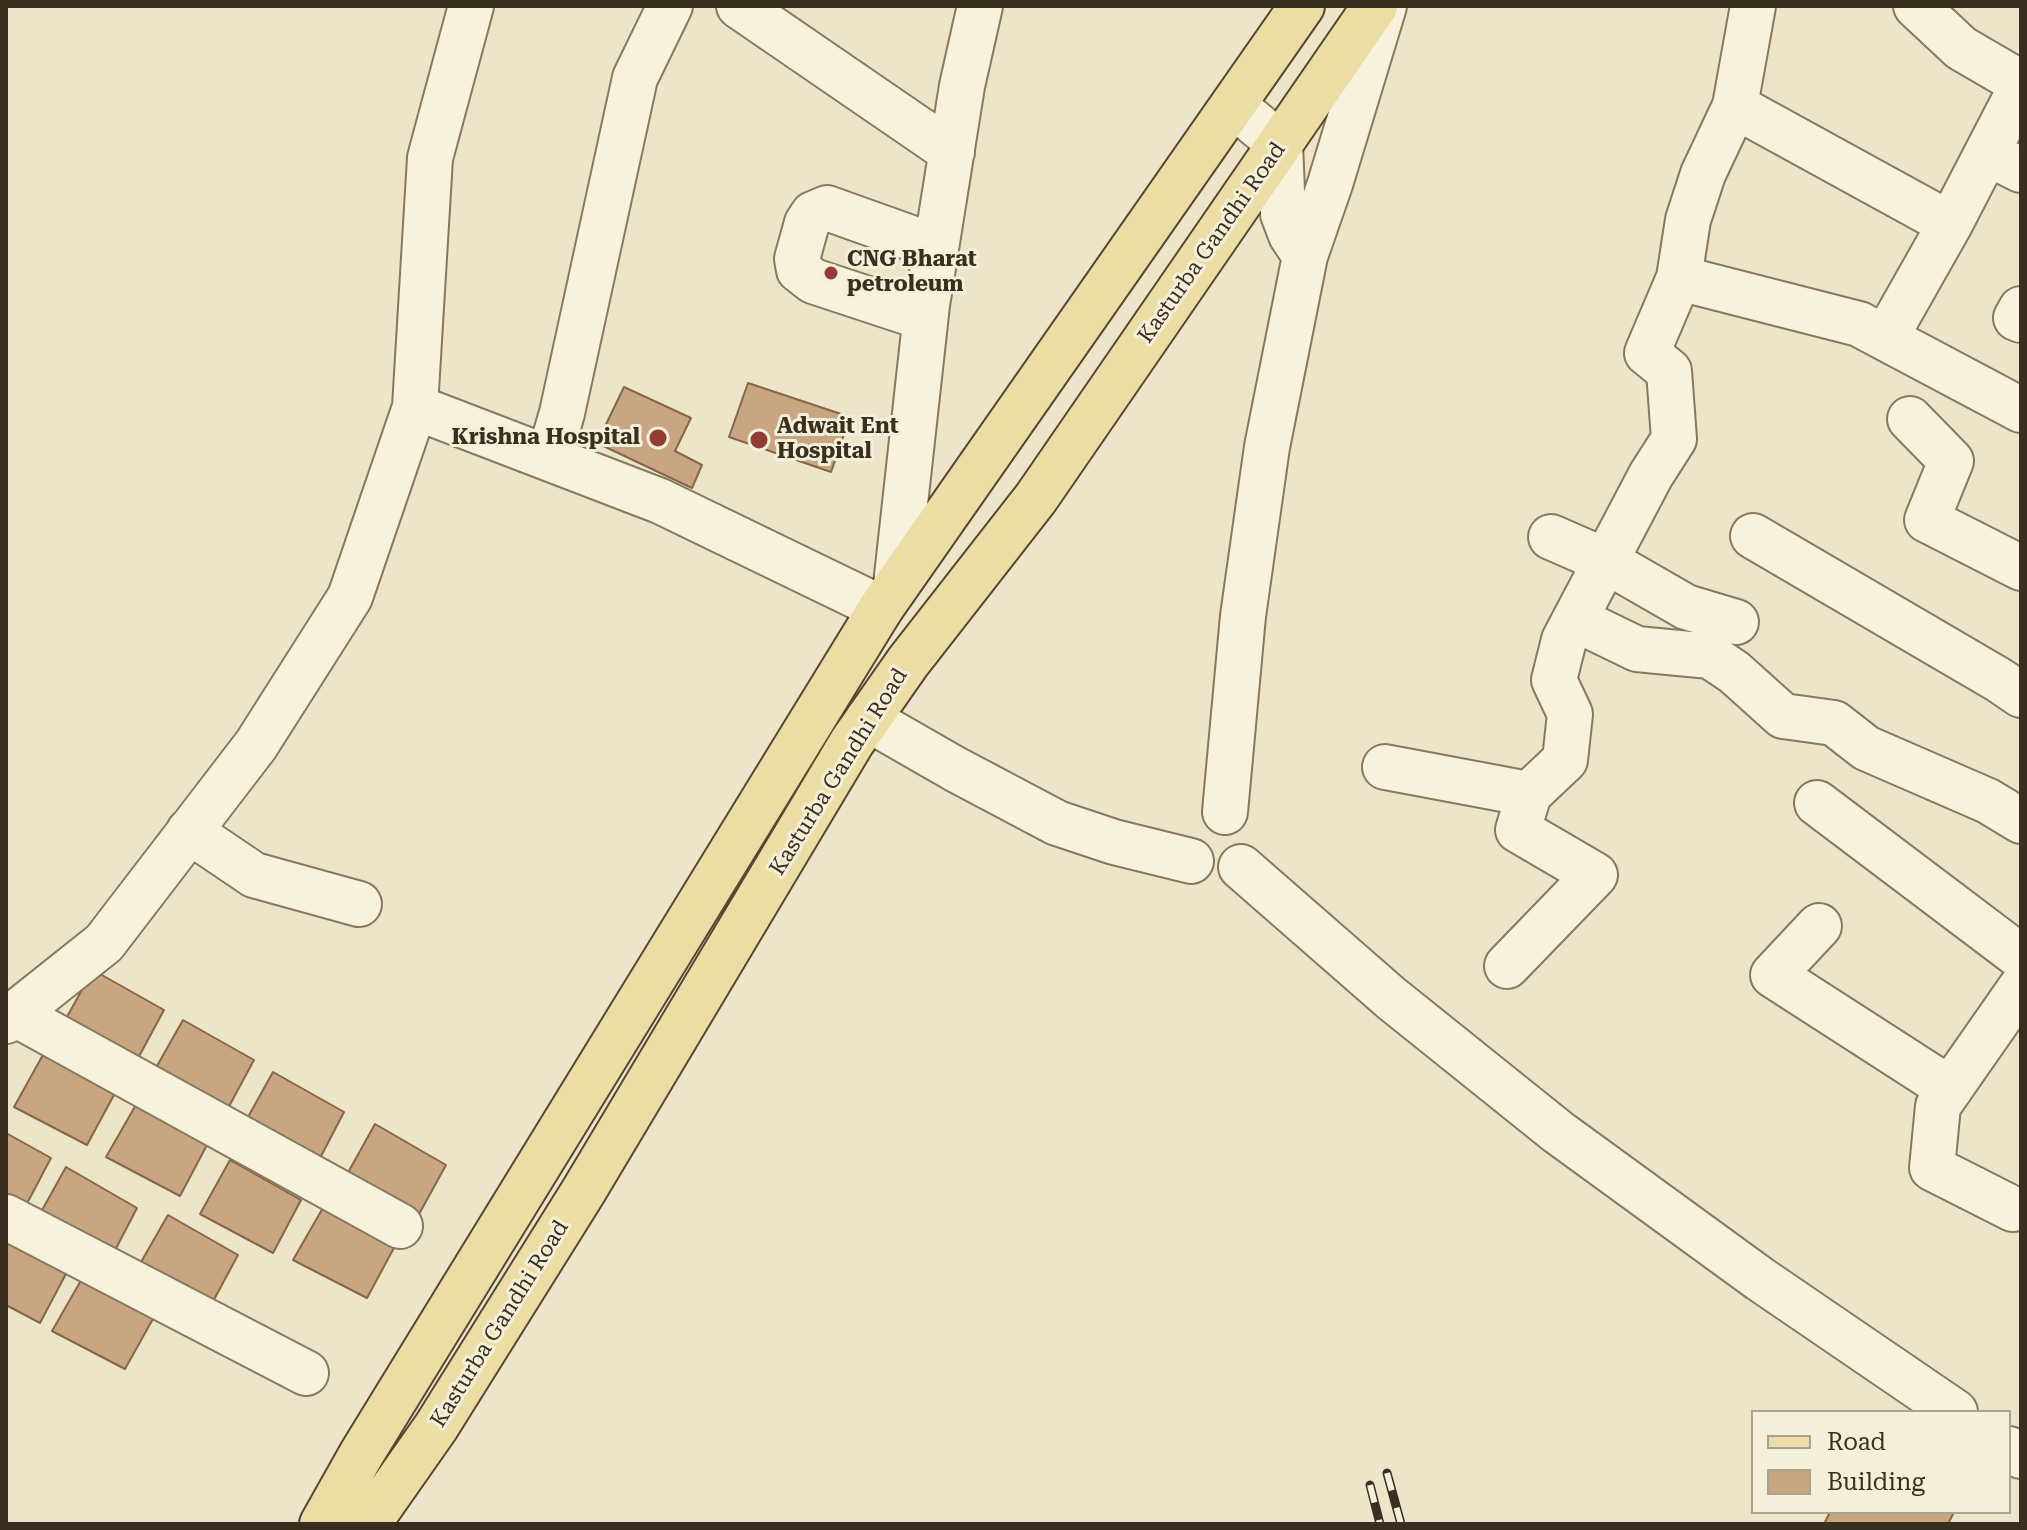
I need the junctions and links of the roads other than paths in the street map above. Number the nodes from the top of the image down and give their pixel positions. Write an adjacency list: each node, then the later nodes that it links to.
1 (471, 6): 25 (street)
2 (670, 6): 28 (street)
3 (739, 6): 15 (street)
4 (980, 6): 15 (street)
5 (1000, 6): 29 (street)
6 (1302, 6): 12 (main road)
7 (1375, 6): 14 (main road, Kasturba Gandhi Road)
8 (1384, 6): 19 (street)
9 (1753, 6): 13 (street)
10 (1916, 6): 11 (street)
11 (2021, 85): 16 (street)
12 (1233, 105): 14 (street); 29 (main road)
13 (1735, 106): 17 (street); 20 (street)
14 (1280, 144): 19 (street); 38 (main road, Kasturba Gandhi Road)
15 (952, 152): 18 (street)
16 (2004, 161): 17 (street)
17 (1950, 224): 24 (street)
18 (936, 247): 22 (street); 22 (street)
19 (1305, 256): 42 (street)
20 (1679, 278): 24 (street); 32 (street)
21 (2021, 309): 23 (street)
22 (925, 318): 34 (street)
23 (2021, 320)
24 (1886, 337): 26 (street)
25 (415, 407): 28 (street); 44 (street)
26 (2021, 410)
27 (1910, 419): 33 (street)
28 (549, 458): 34 (street)
29 (932, 534): 34 (main road)
30 (1753, 536): 37 (street)
31 (1551, 537): 32 (street)
32 (1606, 561): 35 (street); 36 (street)
33 (2021, 568)
34 (889, 596): 59 (main road)
35 (1575, 619): 40 (street); 43 (street)
36 (1736, 622)
37 (2021, 695)
38 (868, 719): 45 (street); 60 (main road, Kasturba Gandhi Road)
39 (1385, 767): 40 (street)
40 (1529, 794): 50 (street)
41 (1817, 803): 49 (street)
42 (1225, 812): 45 (street); 46 (street)
43 (2021, 821)
44 (189, 831): 47 (street); 52 (street)
45 (1191, 861): 46 (street)
46 (1241, 867): 58 (street)
47 (359, 904)
48 (1819, 926): 53 (street)
49 (2021, 957)
50 (1507, 966)
51 (2021, 987): 53 (street)
52 (10, 1018): 56 (street)
53 (1950, 1089): 54 (street)
54 (2013, 1209)
55 (6, 1217): 57 (street)
56 (400, 1226)
57 (306, 1373)
58 (1952, 1410)
59 (322, 1524)
60 (368, 1524)

